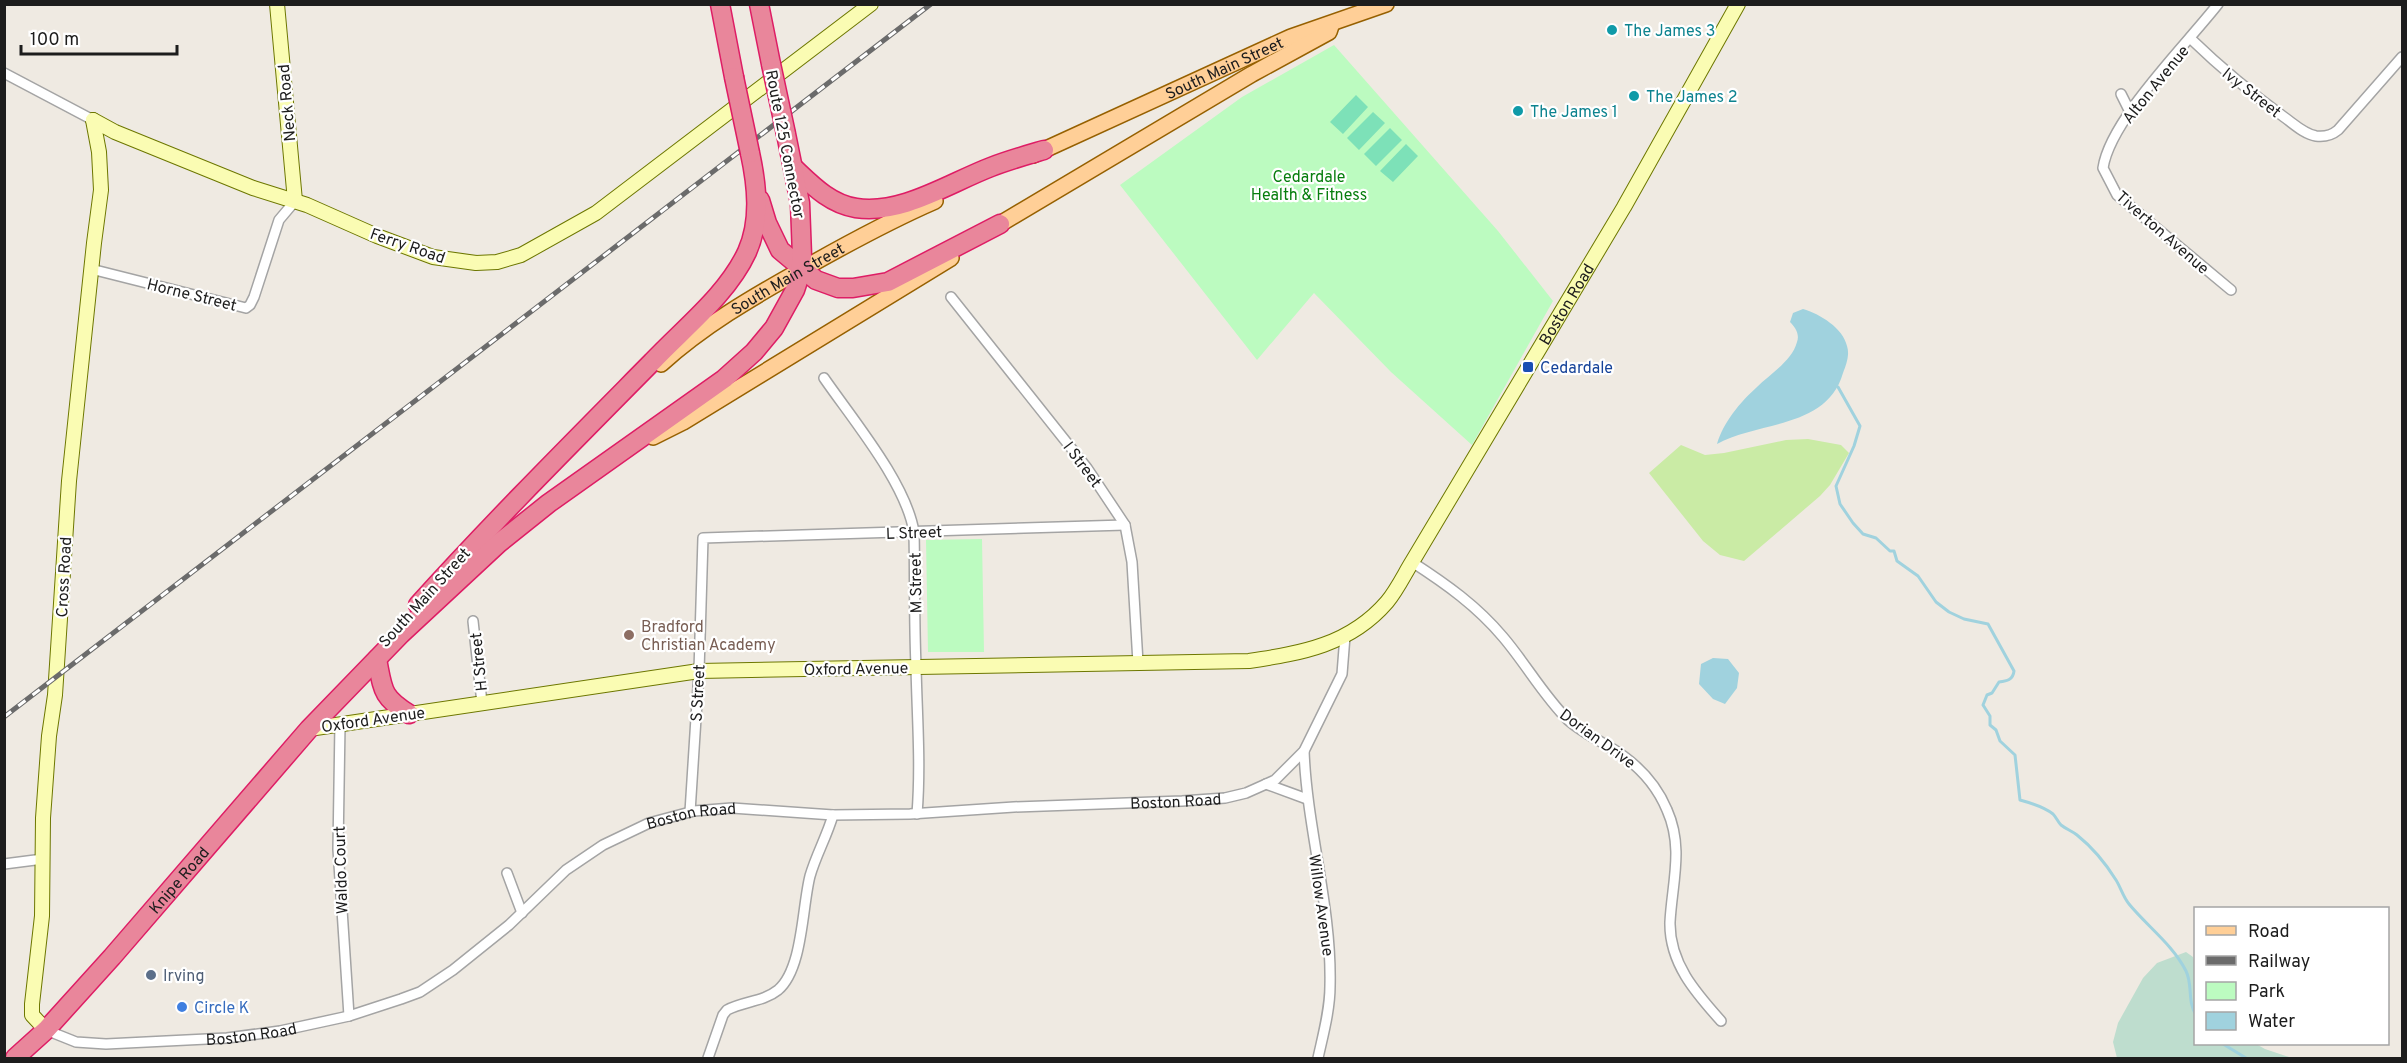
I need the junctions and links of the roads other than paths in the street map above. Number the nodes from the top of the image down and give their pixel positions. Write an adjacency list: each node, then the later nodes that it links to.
1 (277, 4): 19 (street, Neck Road)
2 (720, 4): 18 (highway, bridge)
3 (759, 4): 16 (highway, Route 125 Connector, bridge)
4 (871, 4): 19 (street, Ferry Road)
5 (1386, 4): 8 (main road, South Main Street)
6 (1738, 4): 31 (street, Boston Road)
7 (2218, 4): 9 (street, Alton Avenue)
8 (1332, 23): 15 (main road, South Main Street); 20 (main road, South Main Street)
9 (2191, 39): 10 (street, Ivy Street); 13 (street, Alton Avenue)
10 (2403, 57)
11 (4, 73): 14 (street, Ferry Road)
12 (2121, 94): 13 (street)
13 (2130, 112): 17 (street, Alton Avenue)
14 (93, 120): 19 (street, Ferry Road); 21 (street, Cross Road)
15 (1044, 150): 16 (highway); 22 (main road, South Main Street)
16 (794, 168): 22 (highway, Route 125 Connector)
17 (2103, 168): 23 (street, Tiverton Avenue)
18 (757, 193): 22 (highway); 26 (highway)
19 (295, 201): 21 (street, Horne Street)
20 (1000, 224): 22 (highway); 27 (main road, South Main Street)
21 (91, 269): 50 (street, Cross Road)
22 (801, 269): 26 (main road, South Main Street); 27 (highway, Route 125 Connector)
23 (2230, 290)
24 (951, 297): 28 (street, I Street)
25 (824, 378): 29 (street, M Street)
26 (619, 396): 39 (highway, South Main Street)
27 (618, 455): 35 (highway, South Main Street)
28 (1125, 525): 29 (street, L Street); 36 (street, I Street)
29 (914, 532): 30 (street, L Street); 37 (street, M Street)
30 (703, 538): 38 (street, S Street)
31 (1412, 562): 32 (street, Boston Road); 55 (street, Dorian Drive)
32 (1389, 600): 34 (street, Oxford Avenue)
33 (473, 621): 40 (street, H Street)
34 (1345, 636): 36 (street, Oxford Avenue); 44 (street, Boston Road)
35 (377, 659): 39 (highway, South Main Street); 41 (highway)
36 (1138, 663): 37 (street, Oxford Avenue)
37 (916, 667): 38 (street, Oxford Avenue); 48 (street, M Street)
38 (699, 670): 40 (street, Oxford Avenue); 47 (street, S Street)
39 (349, 687): 43 (highway, South Main Street)
40 (482, 703): 41 (street, Oxford Avenue)
41 (409, 714): 42 (street, Oxford Avenue)
42 (340, 724): 43 (street, Oxford Avenue); 54 (street, Waldo Court)
43 (309, 729): 56 (highway, Knipe Road)
44 (1304, 751): 45 (street, Boston Road); 46 (street, Willow Avenue)
45 (1266, 784): 46 (street); 48 (street, Boston Road)
46 (1308, 799): 59 (street, Willow Avenue)
47 (690, 812): 49 (street, Boston Road); 53 (street, Boston Road)
48 (917, 814): 49 (street, Boston Road)
49 (833, 815): 58 (street)
50 (43, 859): 51 (street); 56 (street, Cross Road)
51 (4, 864)
52 (507, 873): 53 (street)
53 (522, 913): 54 (street, Boston Road)
54 (349, 1016): 56 (street, Boston Road)
55 (1721, 1021)
56 (46, 1030): 57 (highway)
57 (15, 1059)
58 (708, 1059)
59 (1318, 1059)

